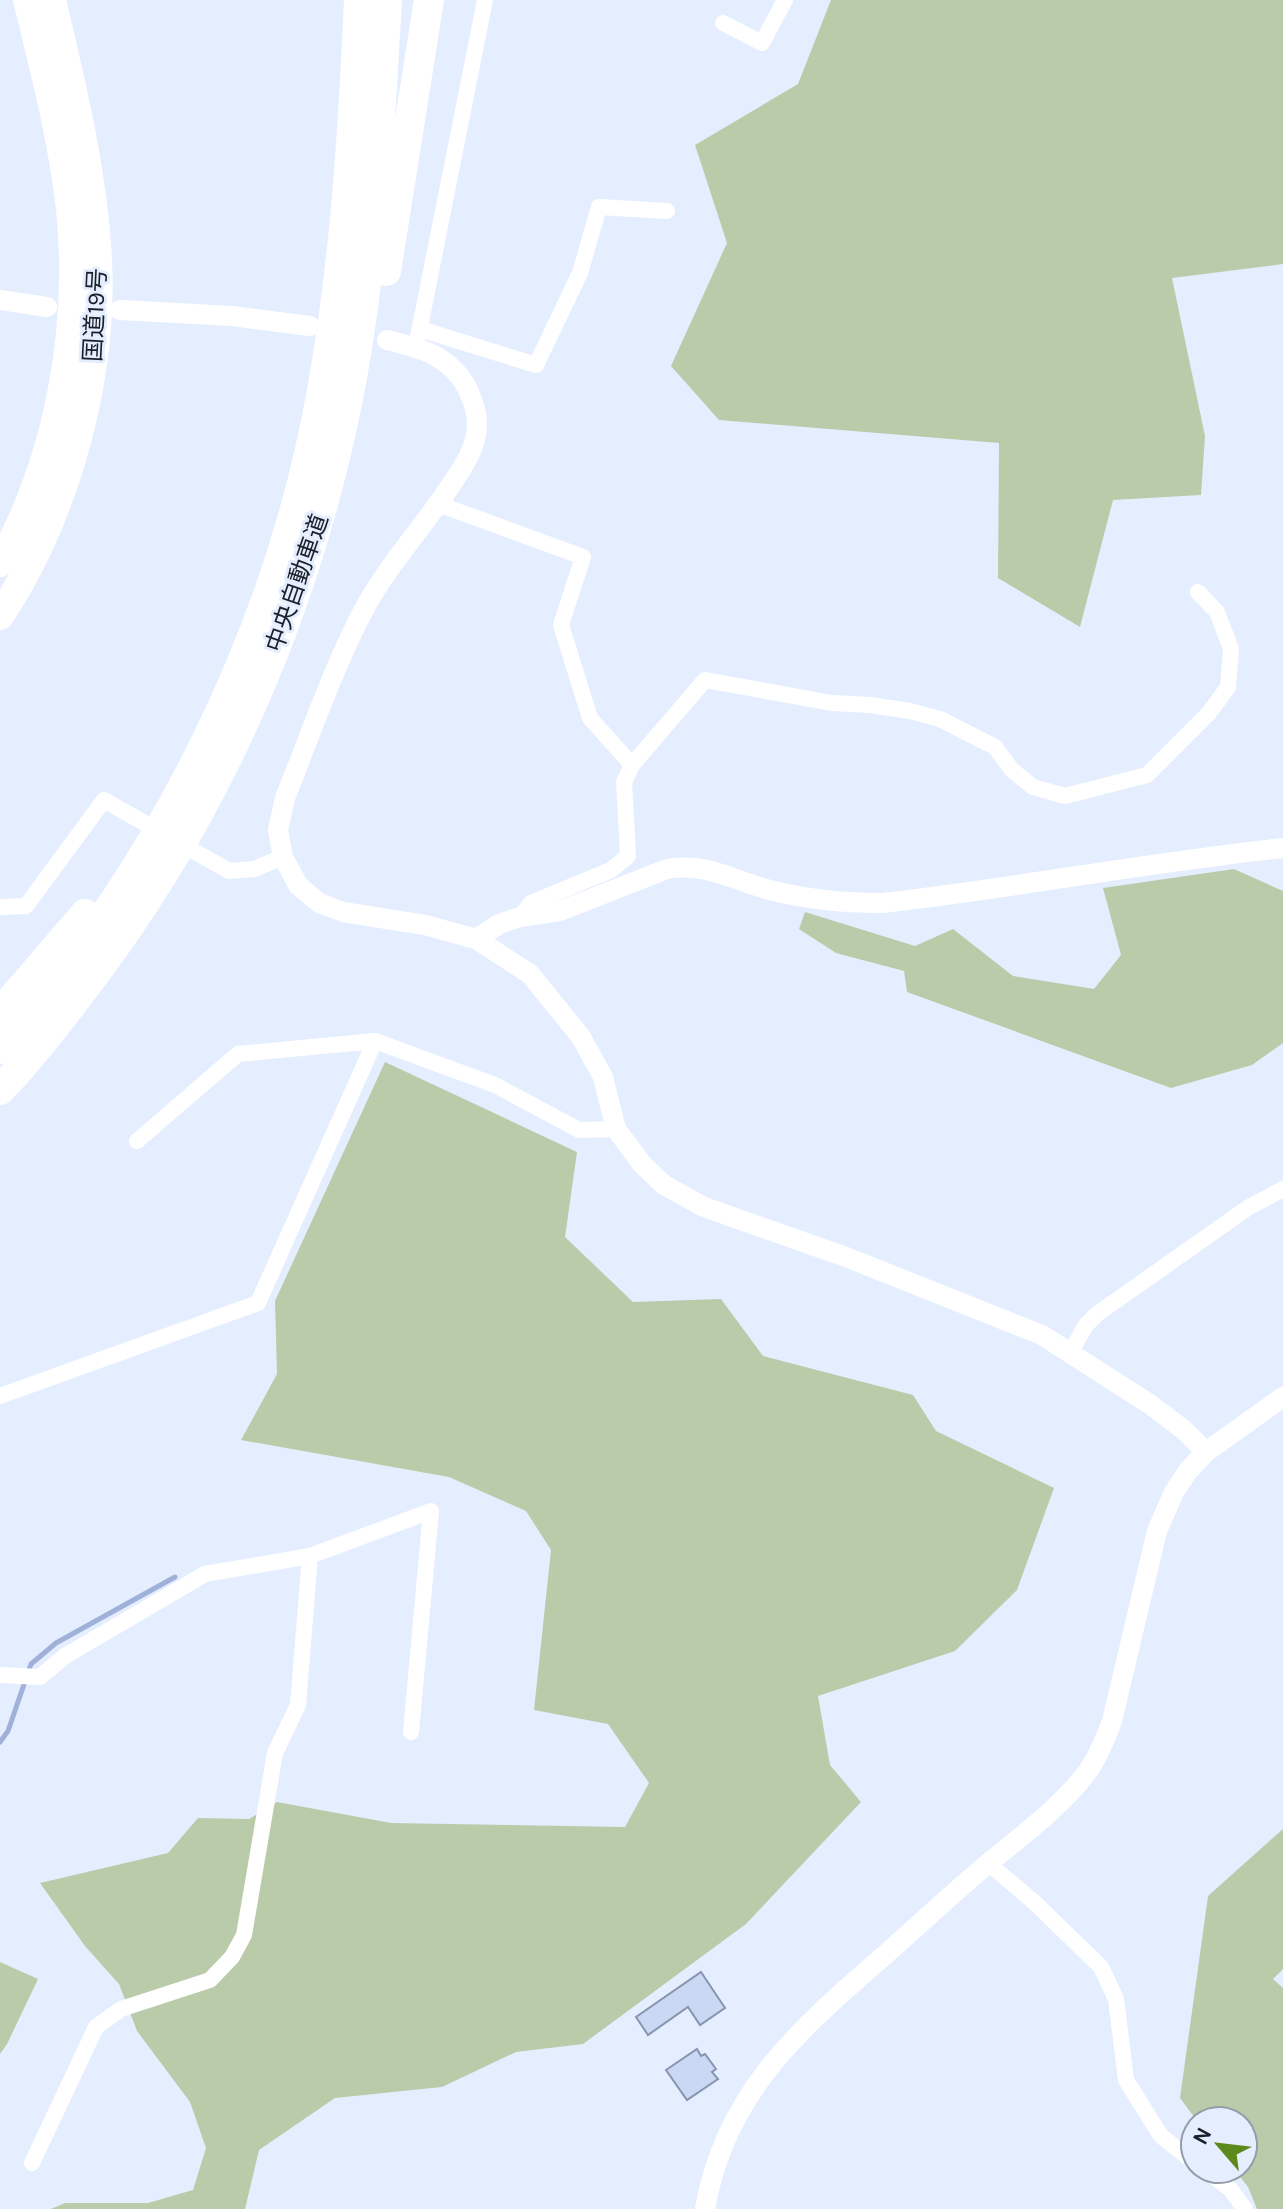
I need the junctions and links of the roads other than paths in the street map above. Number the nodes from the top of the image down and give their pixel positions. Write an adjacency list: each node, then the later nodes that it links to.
1 (27, 0): 17 (highway, 国道19号)
2 (52, 0): 19 (highway, 国道19号)
3 (359, 0): 24 (highway, 中央自動車道)
4 (387, 0): 20 (highway, 中央自動車道)
5 (429, 0): 20 (highway)
6 (485, 0): 14 (street)
7 (785, 0): 8 (street)
8 (723, 23)
9 (667, 211): 14 (street)
10 (0, 300): 11 (street)
11 (47, 307)
12 (120, 310): 13 (street)
13 (310, 326)
14 (418, 338): 15 (street); 16 (street)
15 (387, 340)
16 (438, 504): 21 (street); 23 (street)
17 (0, 563)
18 (1198, 592): 21 (street)
19 (0, 616)
20 (247, 718): 31 (highway, 中央自動車道)
21 (632, 765): 26 (street)
22 (1283, 848): 26 (street)
23 (283, 857): 25 (street); 27 (street)
24 (137, 865): 28 (highway); 30 (highway, 中央自動車道)
25 (0, 907)
26 (520, 917): 27 (street)
27 (476, 939): 32 (street)
28 (0, 1013)
29 (375, 1041): 32 (street); 33 (street); 36 (street)
30 (0, 1049)
31 (0, 1090)
32 (616, 1129): 35 (street)
33 (137, 1141)
34 (1283, 1189): 35 (street)
35 (1070, 1353): 38 (street)
36 (0, 1396)
37 (1283, 1397): 38 (street)
38 (1206, 1452): 42 (street)
39 (310, 1556): 40 (street); 41 (street); 44 (street)
40 (7, 1675)
41 (411, 1732)
42 (988, 1863): 43 (street); 46 (street)
43 (1179, 2150)
44 (32, 2163)
45 (1225, 2185): 47 (street)
46 (705, 2209)
47 (1245, 2209)

